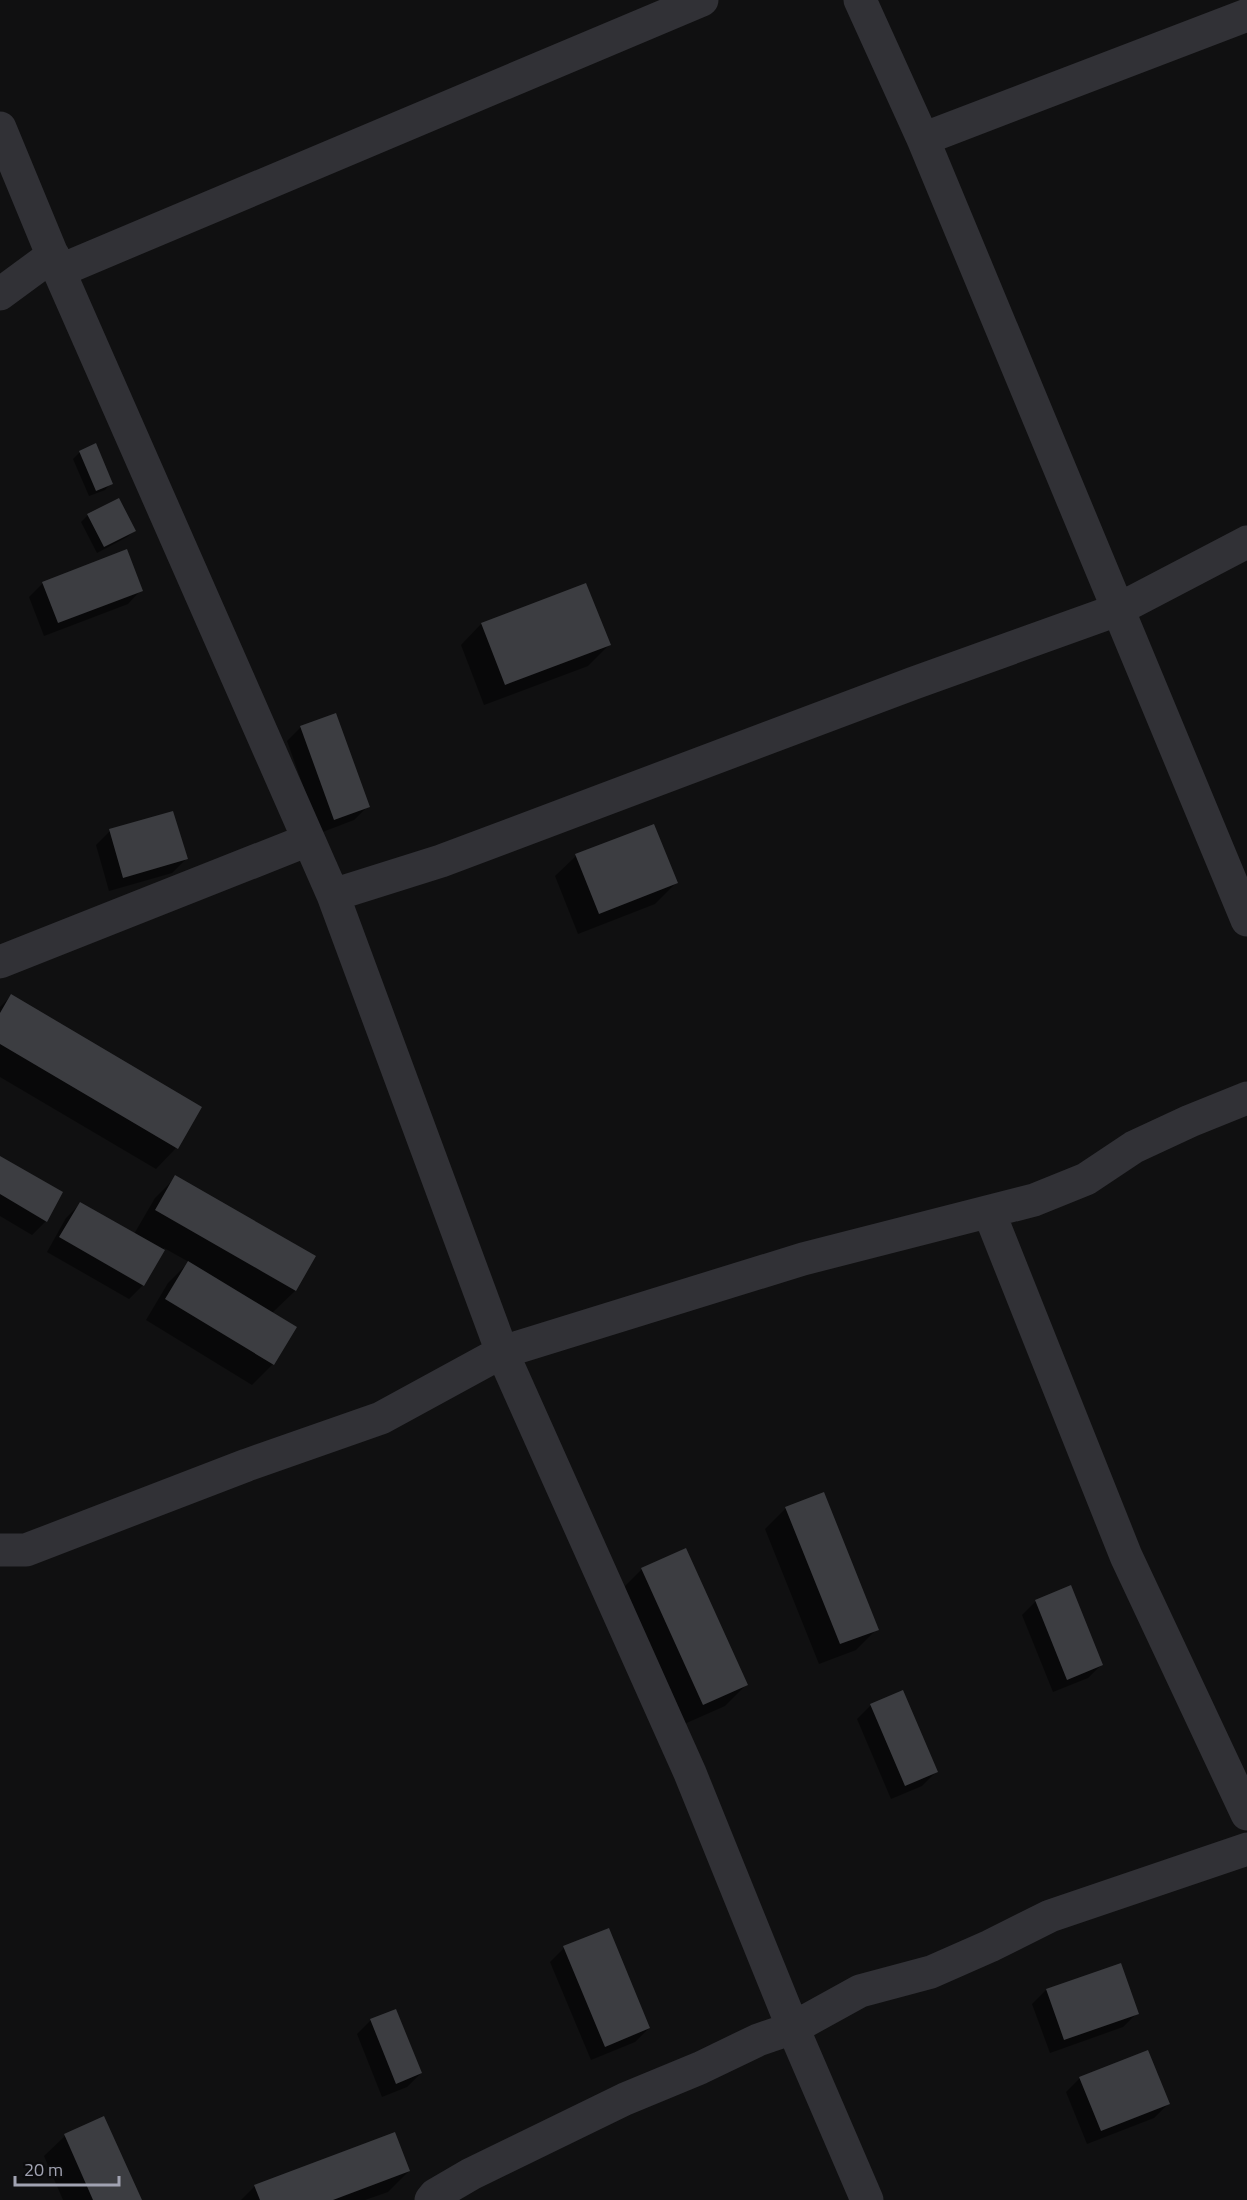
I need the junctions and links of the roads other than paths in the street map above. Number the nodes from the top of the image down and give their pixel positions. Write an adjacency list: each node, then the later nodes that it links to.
1 (702, 0): 8 (street)
2 (860, 0): 7 (street)
3 (1244, 0): 4 (street)
4 (1247, 7)
5 (1247, 15): 7 (street)
6 (0, 129): 8 (street)
7 (923, 139): 11 (street)
8 (56, 263): 9 (street); 12 (street)
9 (0, 294)
10 (1247, 542): 11 (street)
11 (1117, 610): 13 (street); 14 (street)
12 (308, 840): 13 (street); 15 (street)
13 (333, 896): 18 (street)
14 (1247, 920)
15 (0, 963)
16 (1247, 1098): 17 (street)
17 (989, 1212): 18 (street); 20 (street)
18 (502, 1352): 19 (street); 22 (street)
19 (0, 1550)
20 (1247, 1814)
21 (1247, 1849): 22 (street)
22 (793, 2028): 23 (street); 24 (street)
23 (429, 2198)
24 (867, 2200)

